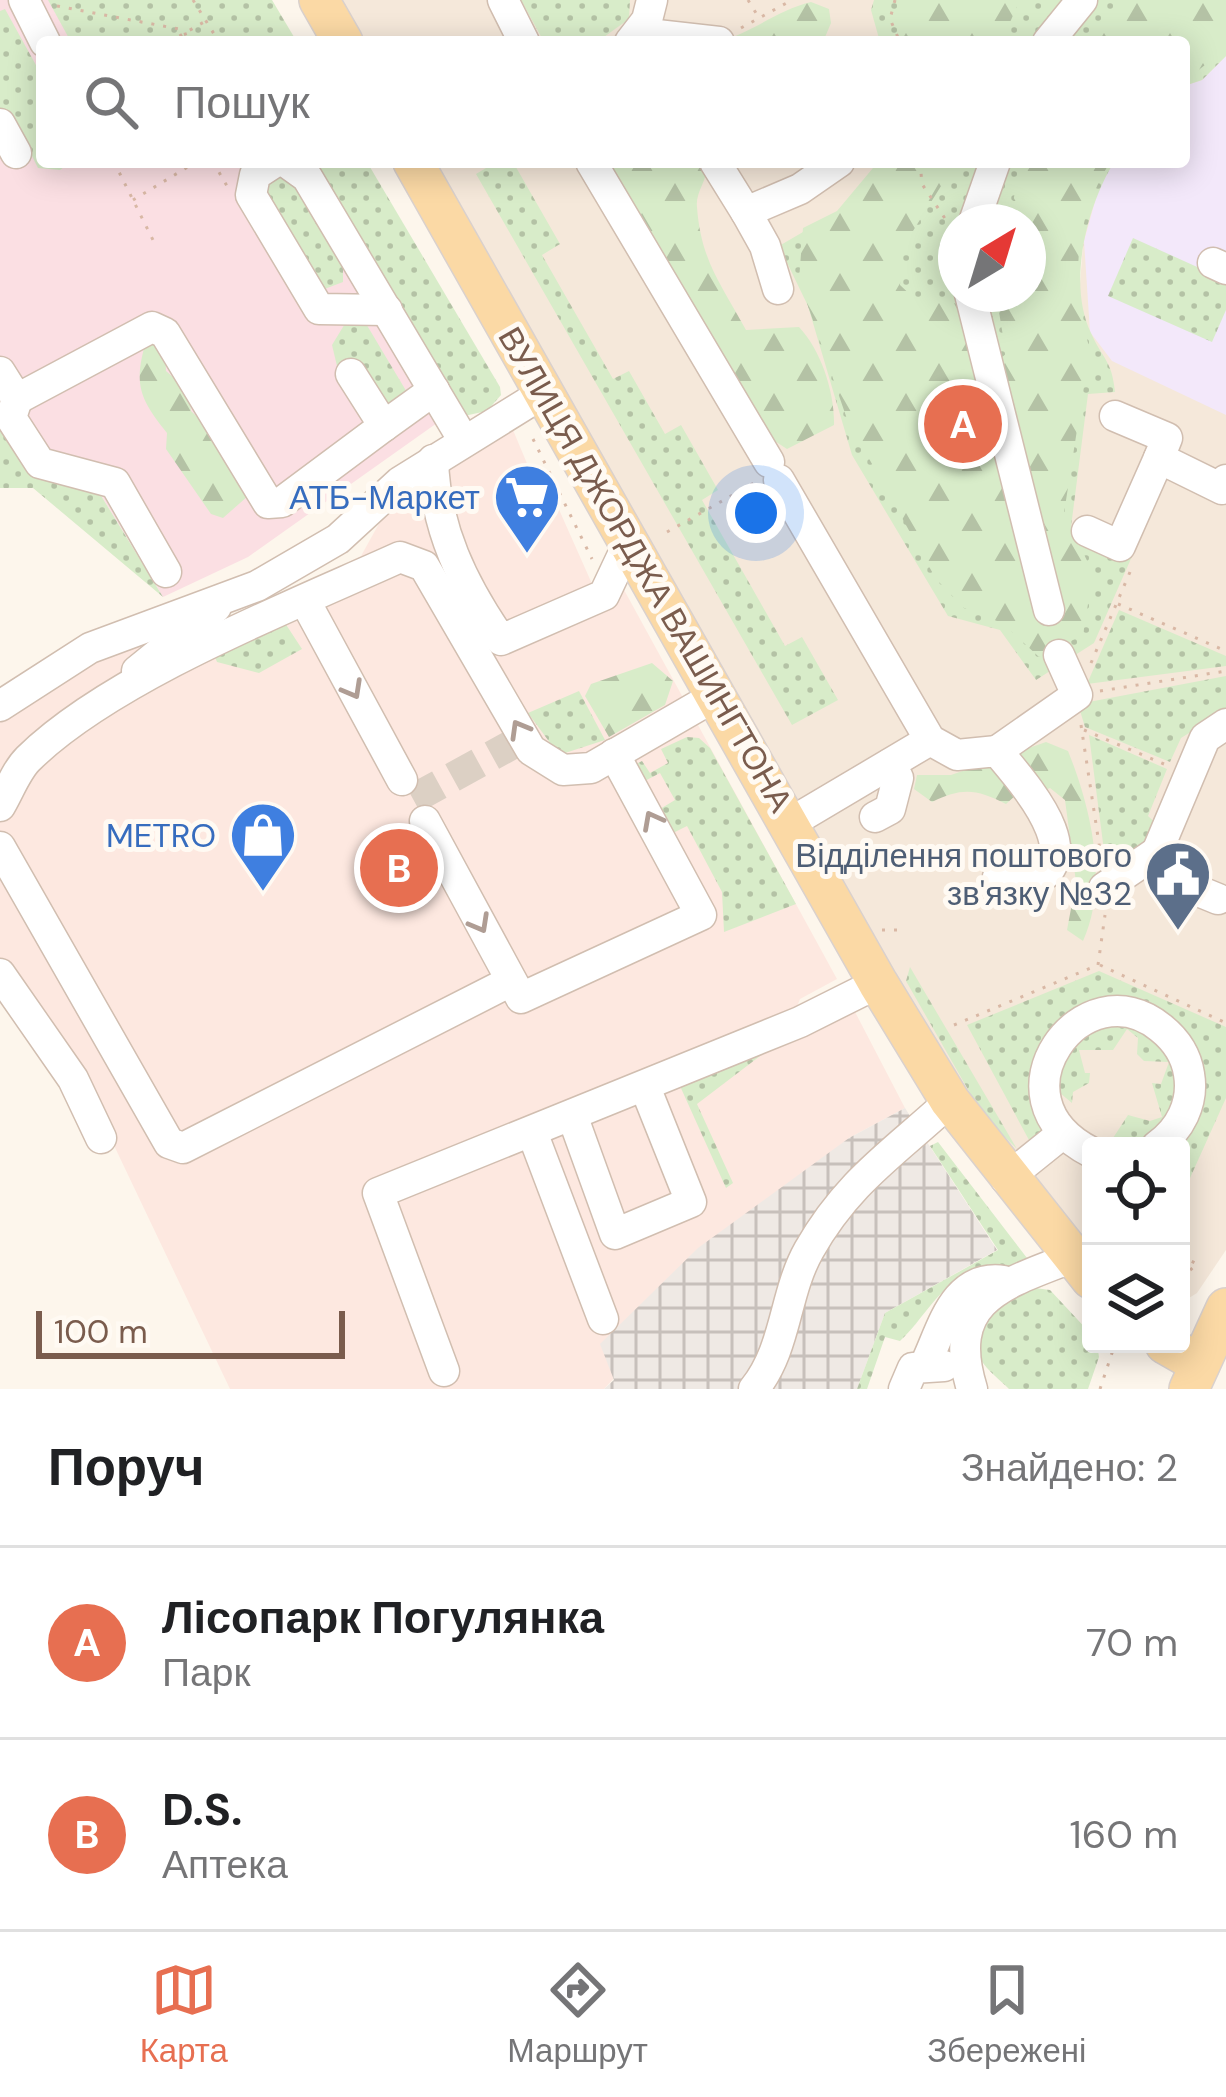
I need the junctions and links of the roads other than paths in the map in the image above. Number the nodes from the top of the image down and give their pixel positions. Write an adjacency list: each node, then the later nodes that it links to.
1 (319, 0): 7 (main road)
2 (502, 0): 8 (street)
3 (652, 0): 9 (street)
4 (1082, 0): 10 (street)
5 (37, 2): 6 (street)
6 (44, 36)
7 (340, 36)
8 (521, 36)
9 (635, 36)
10 (1053, 36)
11 (0, 124): 12 (street)
12 (16, 153)
13 (265, 168): 23 (street)
14 (294, 168): 23 (street)
15 (419, 168): 28 (main road, ВУЛИЦЯ ДЖОРДЖА ВАШИНГТОНА)
16 (594, 168): 47 (street)
17 (719, 168): 21 (street)
18 (830, 168): 21 (street)
19 (993, 168): 20 (street)
20 (981, 204)
21 (746, 212): 22 (street)
22 (778, 289)
23 (387, 310): 27 (street)
24 (974, 312): 41 (street)
25 (0, 372): 29 (street)
26 (351, 374): 31 (street)
27 (434, 390): 31 (street); 32 (street)
28 (545, 392): 32 (street); 37 (main road, ВУЛИЦЯ ДЖОРДЖА ВАШИНГТОНА)
29 (17, 399): 31 (street); 38 (street)
30 (1114, 416): 33 (street)
31 (383, 426)
32 (464, 440): 34 (street)
33 (1159, 458): 35 (street); 36 (street)
34 (434, 460): 37 (street); 40 (street)
35 (1226, 480)
36 (1088, 530)
37 (648, 537): 43 (main road, ВУЛИЦЯ ДЖОРДЖА ВАШИНГТОНА)
38 (166, 572)
39 (304, 601): 45 (street); 49 (street, one-way to 39); 51 (street, one-way to 51)
40 (221, 603): 44 (street); 45 (street)
41 (1049, 610)
42 (1059, 656): 48 (street)
43 (716, 695): 49 (street); 55 (main road, ВУЛИЦЯ ДЖОРДЖА ВАШИНГТОНА)
44 (0, 706)
45 (83, 715): 52 (street)
46 (1226, 724): 57 (street)
47 (930, 740): 48 (street); 50 (street)
48 (997, 751): 58 (street)
49 (614, 754): 62 (street, one-way to 49)
50 (890, 764): 53 (street); 55 (street)
51 (402, 780)
52 (0, 806)
53 (875, 818)
54 (424, 821): 62 (street, one-way to 62)
55 (790, 823): 63 (main road, ВУЛИЦЯ ДЖОРДЖА ВАШИНГТОНА)
56 (0, 847): 62 (street)
57 (1156, 852): 59 (street); 60 (street)
58 (998, 878)
59 (1104, 888)
60 (1217, 899)
61 (0, 974): 70 (street)
62 (512, 981)
63 (878, 983): 64 (street); 65 (main road, ВУЛИЦЯ ДЖОРДЖА ВАШИНГТОНА)
64 (645, 1087): 66 (street); 73 (street)
65 (950, 1101): 72 (main road, ВУЛИЦЯ ДЖОРДЖА ВАШИНГТОНА); 83 (street)
66 (572, 1115): 67 (street); 73 (street)
67 (532, 1132): 74 (street); 81 (street)
68 (1062, 1134): 69 (street); 71 (street); 72 (street)
69 (1167, 1137)
70 (101, 1138)
71 (1082, 1146)
72 (1006, 1179): 75 (main road, ВУЛИЦЯ ДЖОРДЖА ВАШИНГТОНА)
73 (602, 1196): 74 (street)
74 (562, 1212): 78 (street)
75 (1081, 1269): 76 (street)
76 (1010, 1282): 80 (street); 85 (street)
77 (1226, 1309): 82 (main road)
78 (603, 1319)
79 (1173, 1353): 82 (main road)
80 (926, 1364): 84 (street); 85 (street)
81 (444, 1371)
82 (1194, 1376)
83 (754, 1389)
84 (904, 1389)
85 (971, 1389)

